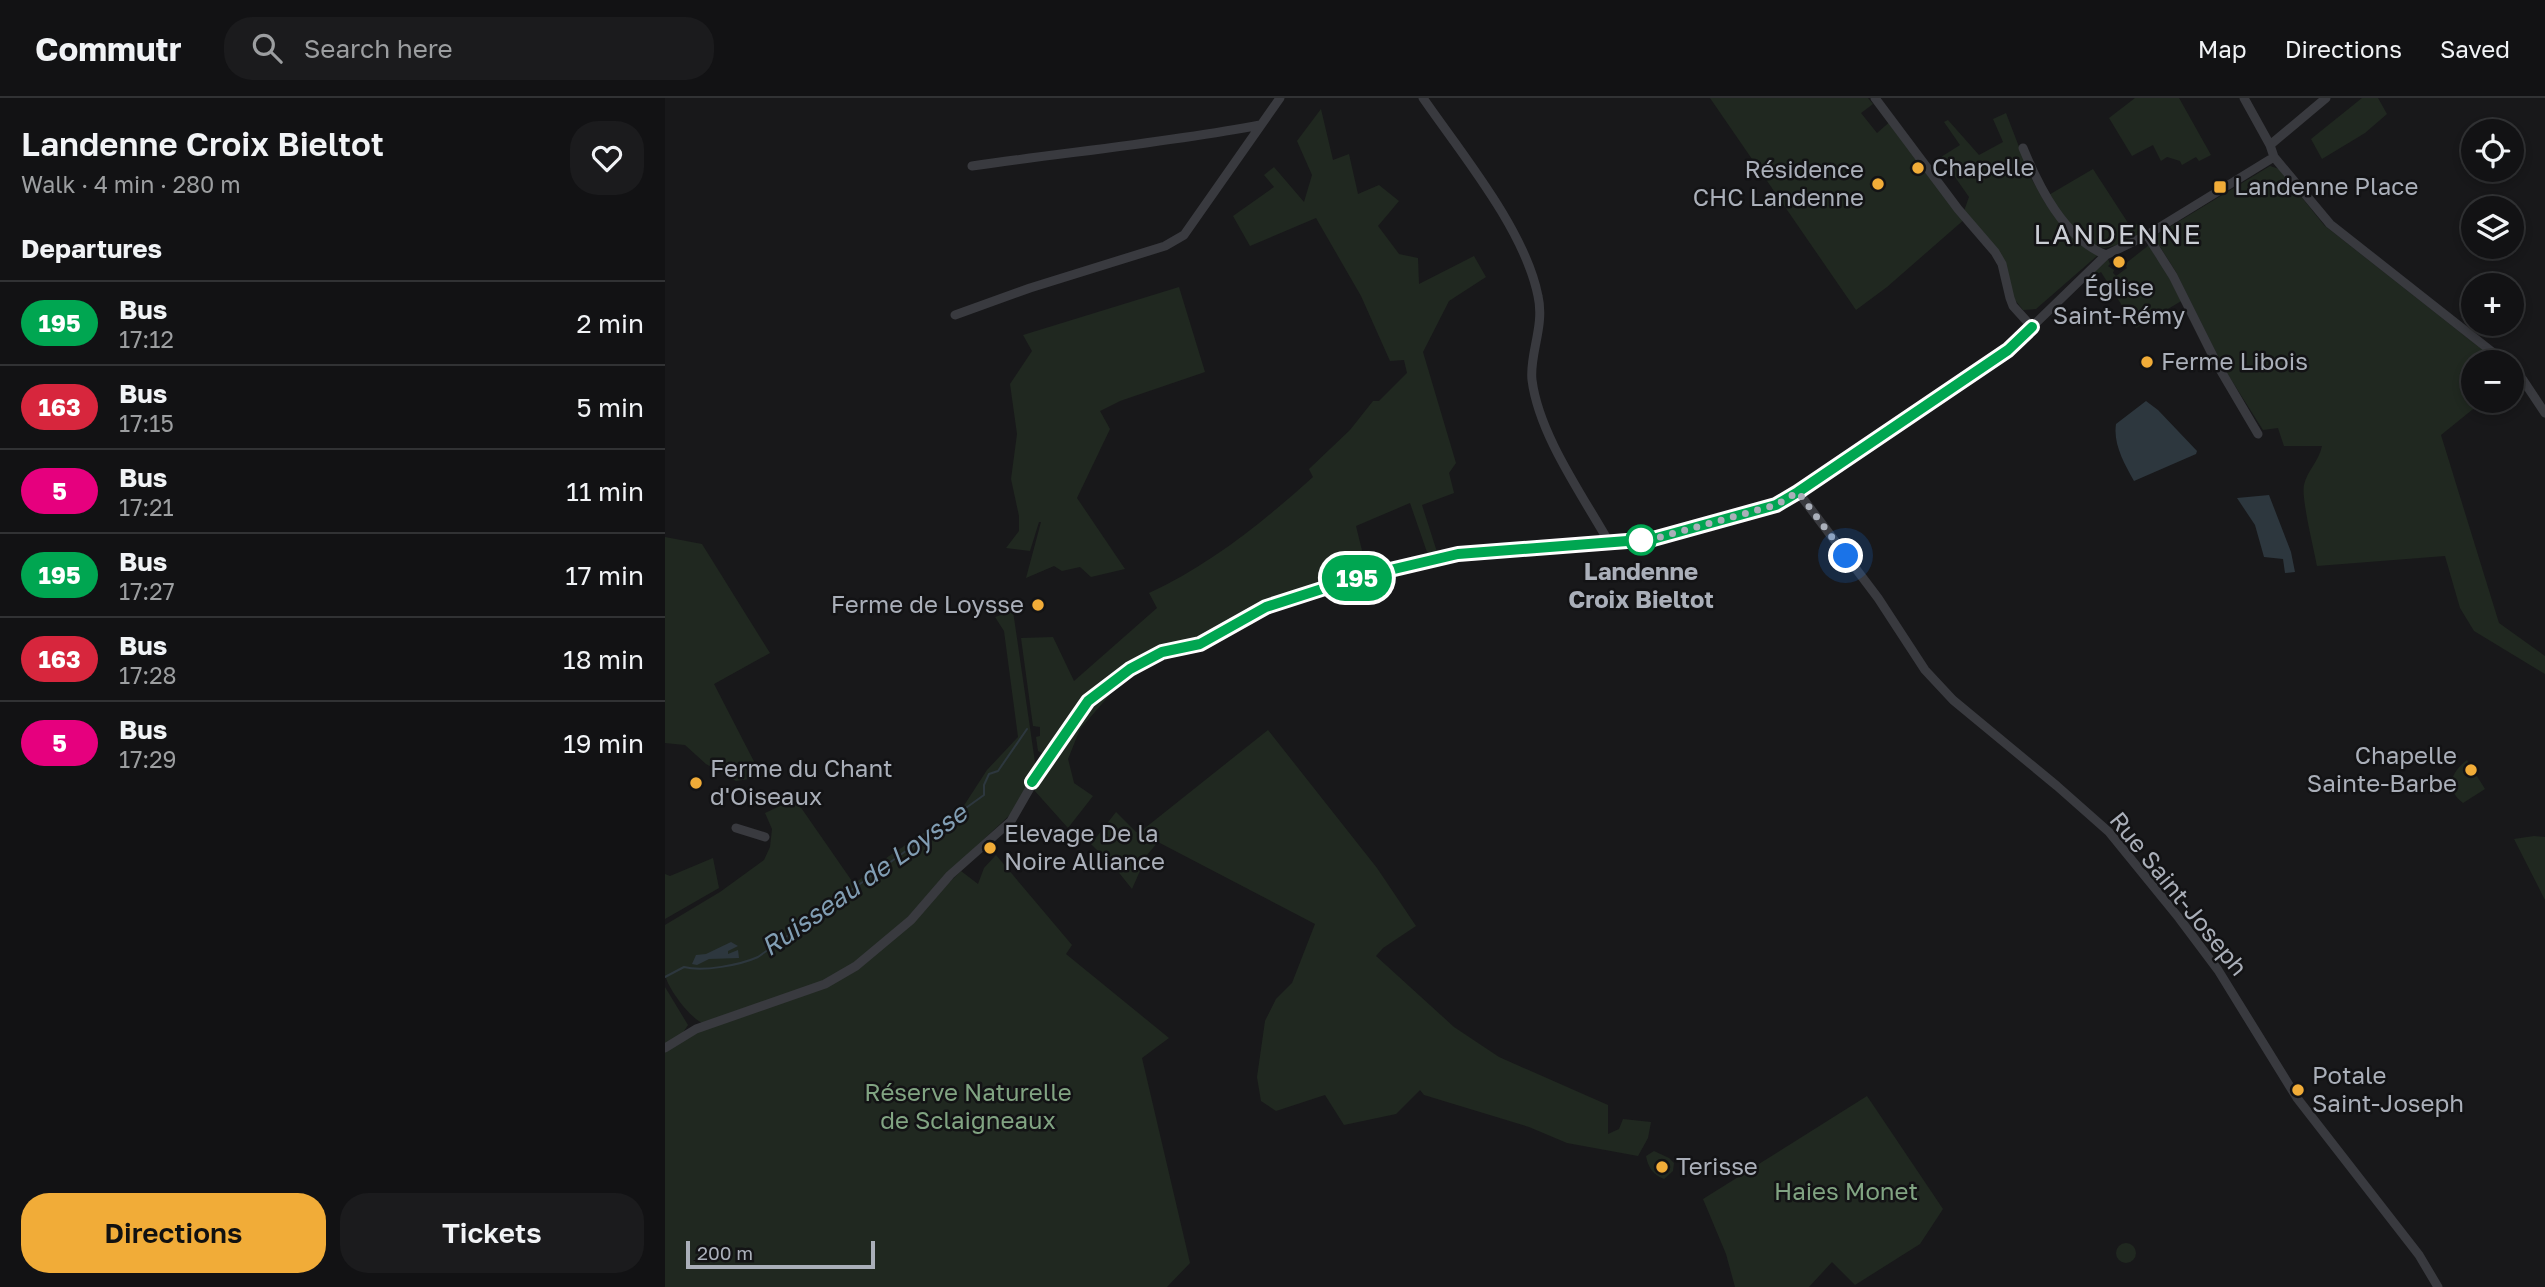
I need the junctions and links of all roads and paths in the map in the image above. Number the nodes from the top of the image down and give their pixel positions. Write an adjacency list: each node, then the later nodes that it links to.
1 (1280, 98): 6 (street)
2 (1423, 98): 20 (street)
3 (1875, 98): 14 (street)
4 (2245, 98): 7 (street)
5 (2326, 98): 7 (street)
6 (1260, 125): 10 (street); 13 (street)
7 (2270, 145): 9 (street)
8 (2023, 148): 12 (street)
9 (2274, 156): 11 (street); 15 (street)
10 (972, 166)
11 (2147, 235): 12 (street); 18 (street)
12 (2106, 255): 14 (street)
13 (955, 315)
14 (2032, 327): 19 (street)
15 (2490, 350)
16 (2524, 382): 17 (street)
17 (2545, 413)
18 (2258, 434)
19 (1798, 492): 20 (street); 24 (street, Rue Saint-Joseph)
20 (1610, 544): 23 (street)
21 (736, 828): 22 (street)
22 (765, 837)
23 (665, 1048)
24 (2438, 1287)

